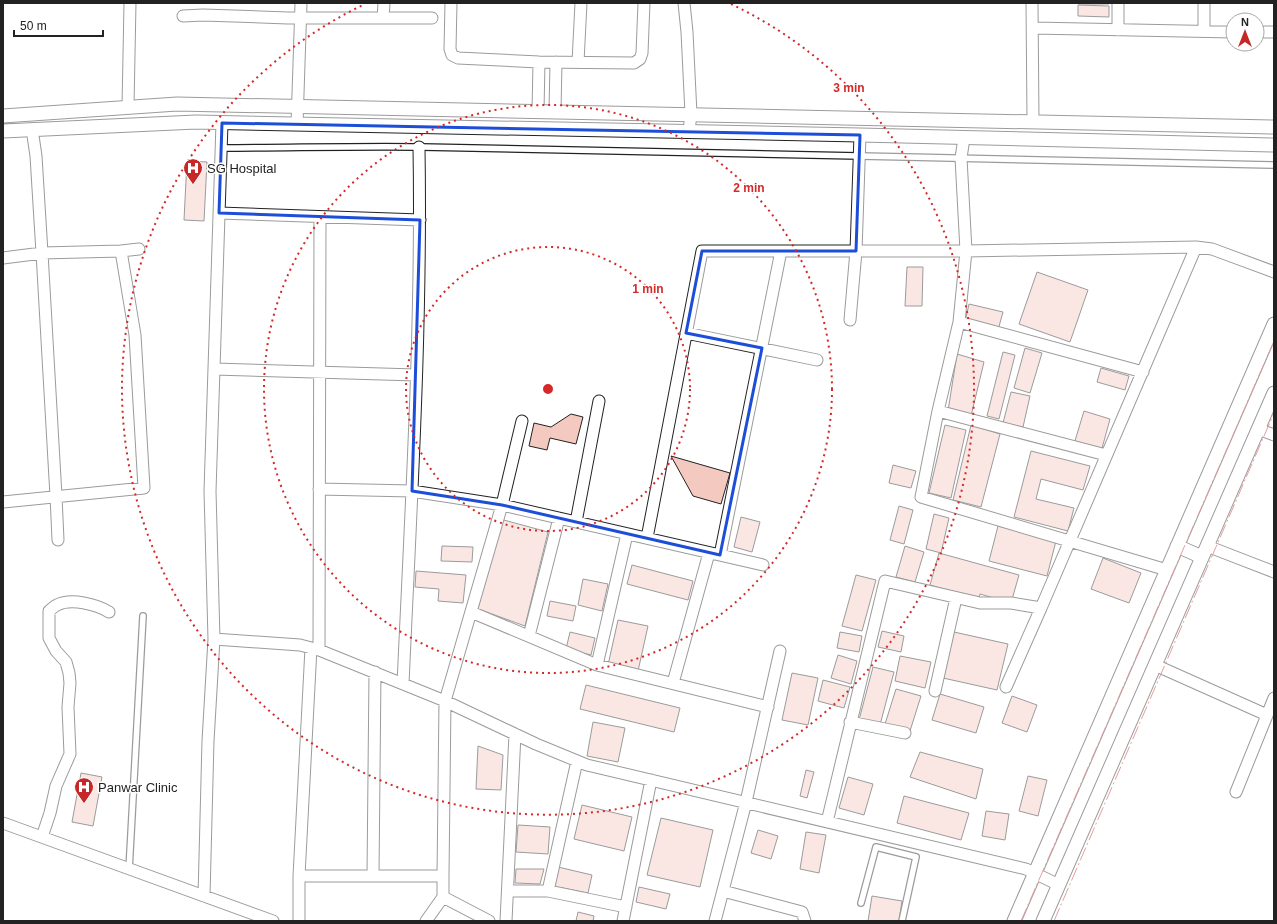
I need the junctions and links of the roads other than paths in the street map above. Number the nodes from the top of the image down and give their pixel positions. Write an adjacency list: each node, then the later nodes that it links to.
1 (130, 3): 23 (street)
2 (301, 3): 12 (street)
3 (384, 3): 13 (street)
4 (451, 3): 19 (street)
5 (582, 3): 21 (street)
6 (644, 3): 21 (street)
7 (684, 3): 26 (street)
8 (1032, 3): 15 (street)
9 (1118, 3): 16 (street)
10 (1204, 3): 17 (street)
11 (183, 16): 12 (street)
12 (301, 17): 13 (street); 22 (street)
13 (383, 18): 14 (street)
14 (432, 18)
15 (1033, 28): 16 (street); 28 (street)
16 (1118, 30): 17 (street)
17 (1204, 31): 18 (street)
18 (1225, 32)
19 (539, 62): 20 (street); 24 (street)
20 (556, 62): 21 (street); 25 (street)
21 (578, 62)
22 (298, 106): 23 (street); 24 (street); 30 (street)
23 (128, 107): 27 (street)
24 (538, 111): 25 (street)
25 (555, 111): 26 (street)
26 (691, 114): 28 (street); 34 (street)
27 (3, 116)
28 (1033, 121): 31 (street)
29 (222, 123): 30 (street); 32 (street); 39 (street)
30 (297, 124): 34 (street)
31 (1274, 127)
32 (32, 129): 33 (street); 52 (street)
33 (3, 131)
34 (689, 132): 35 (street)
35 (860, 135): 36 (street); 40 (street)
36 (964, 138): 37 (street); 41 (street)
37 (1274, 145)
38 (419, 147): 39 (lane); 40 (lane); 45 (street)
39 (221, 148): 43 (street)
40 (860, 156): 41 (lane); 50 (street)
41 (961, 158): 42 (lane); 51 (street)
42 (1274, 165)
43 (219, 213): 44 (street); 61 (street)
44 (320, 217): 45 (street); 62 (street)
45 (420, 220): 64 (street)
46 (1196, 247): 51 (street); 54 (street); 63 (street)
47 (139, 249): 48 (street)
48 (121, 250): 52 (street); 74 (street)
49 (781, 251): 50 (street); 58 (street); 59 (street)
50 (856, 251): 51 (street); 55 (street)
51 (966, 251): 56 (street)
52 (42, 253): 53 (street); 74 (street)
53 (3, 258)
54 (1274, 272)
55 (850, 320)
56 (959, 322): 63 (street); 67 (street)
57 (1274, 324): 83 (street)
58 (686, 333): 59 (street); 80 (street)
59 (762, 348): 60 (street); 85 (street)
60 (817, 360)
61 (214, 369): 62 (street); 95 (street)
62 (319, 372): 64 (street); 72 (street)
63 (1143, 372): 71 (street)
64 (416, 374): 73 (street)
65 (1274, 393): 69 (street)
66 (599, 401): 78 (street)
67 (938, 412): 71 (street); 82 (street)
68 (522, 421): 76 (street)
69 (1258, 429): 70 (street); 84 (street)
70 (1274, 435)
71 (1106, 456): 82 (street)
72 (319, 489): 73 (street); 96 (street)
73 (412, 491): 76 (street); 102 (street)
74 (56, 496): 75 (street); 81 (street)
75 (3, 502)
76 (502, 505): 77 (street); 92 (street)
77 (559, 518): 78 (street); 94 (street)
78 (576, 522): 79 (street)
79 (627, 534): 80 (street); 98 (street)
80 (647, 538): 85 (street)
81 (58, 540)
82 (1069, 541): 87 (street); 90 (street)
83 (1177, 546): 84 (street); 87 (street)
84 (1205, 552): 88 (street); 99 (street)
85 (714, 554): 86 (street); 101 (street)
86 (763, 565)
87 (1167, 570): 122 (street)
88 (1274, 572)
89 (956, 598): 90 (street); 104 (street); 109 (street)
90 (1041, 608): 103 (street)
91 (109, 612): 119 (street)
92 (471, 612): 94 (street); 106 (street)
93 (142, 616): 121 (lane)
94 (529, 636): 98 (street)
95 (214, 639): 96 (street); 130 (street)
96 (315, 649): 100 (street); 123 (street)
97 (780, 651): 107 (street)
98 (596, 665): 101 (street)
99 (1155, 665): 108 (street); 126 (street)
100 (375, 672): 102 (street); 124 (street)
101 (673, 683): 107 (street)
102 (403, 684): 106 (street)
103 (1006, 687)
104 (935, 691)
105 (1274, 698): 108 (street)
106 (445, 701): 111 (street); 125 (street)
107 (768, 707): 115 (street)
108 (1267, 715): 114 (street)
109 (850, 722): 110 (street); 116 (street)
110 (905, 733)
111 (515, 734): 112 (street); 128 (street)
112 (577, 761): 113 (street); 129 (street)
113 (651, 780): 115 (street); 133 (street)
114 (1236, 792)
115 (746, 802): 116 (street); 127 (street)
116 (827, 822): 118 (street)
117 (3, 823): 119 (street)
118 (879, 834): 120 (lane); 122 (street)
119 (42, 837): 121 (street)
120 (876, 847): 132 (lane); 142 (lane)
121 (130, 870): 130 (street)
122 (1035, 873): 126 (street); 143 (street)
123 (299, 876): 124 (street); 135 (street)
124 (373, 876): 125 (street)
125 (443, 876): 131 (street)
126 (1059, 885): 144 (street)
127 (723, 890): 140 (street); 141 (street)
128 (508, 891): 129 (street); 138 (street)
129 (548, 891): 133 (street)
130 (204, 896): 134 (street)
131 (444, 897): 136 (street); 137 (street)
132 (861, 904)
133 (626, 907): 139 (street)
134 (273, 921)
135 (299, 921)
136 (426, 921)
137 (489, 921)
138 (506, 921)
139 (623, 921)
140 (715, 921)
141 (805, 921)
142 (902, 921)
143 (1014, 921)
144 (1043, 921)

